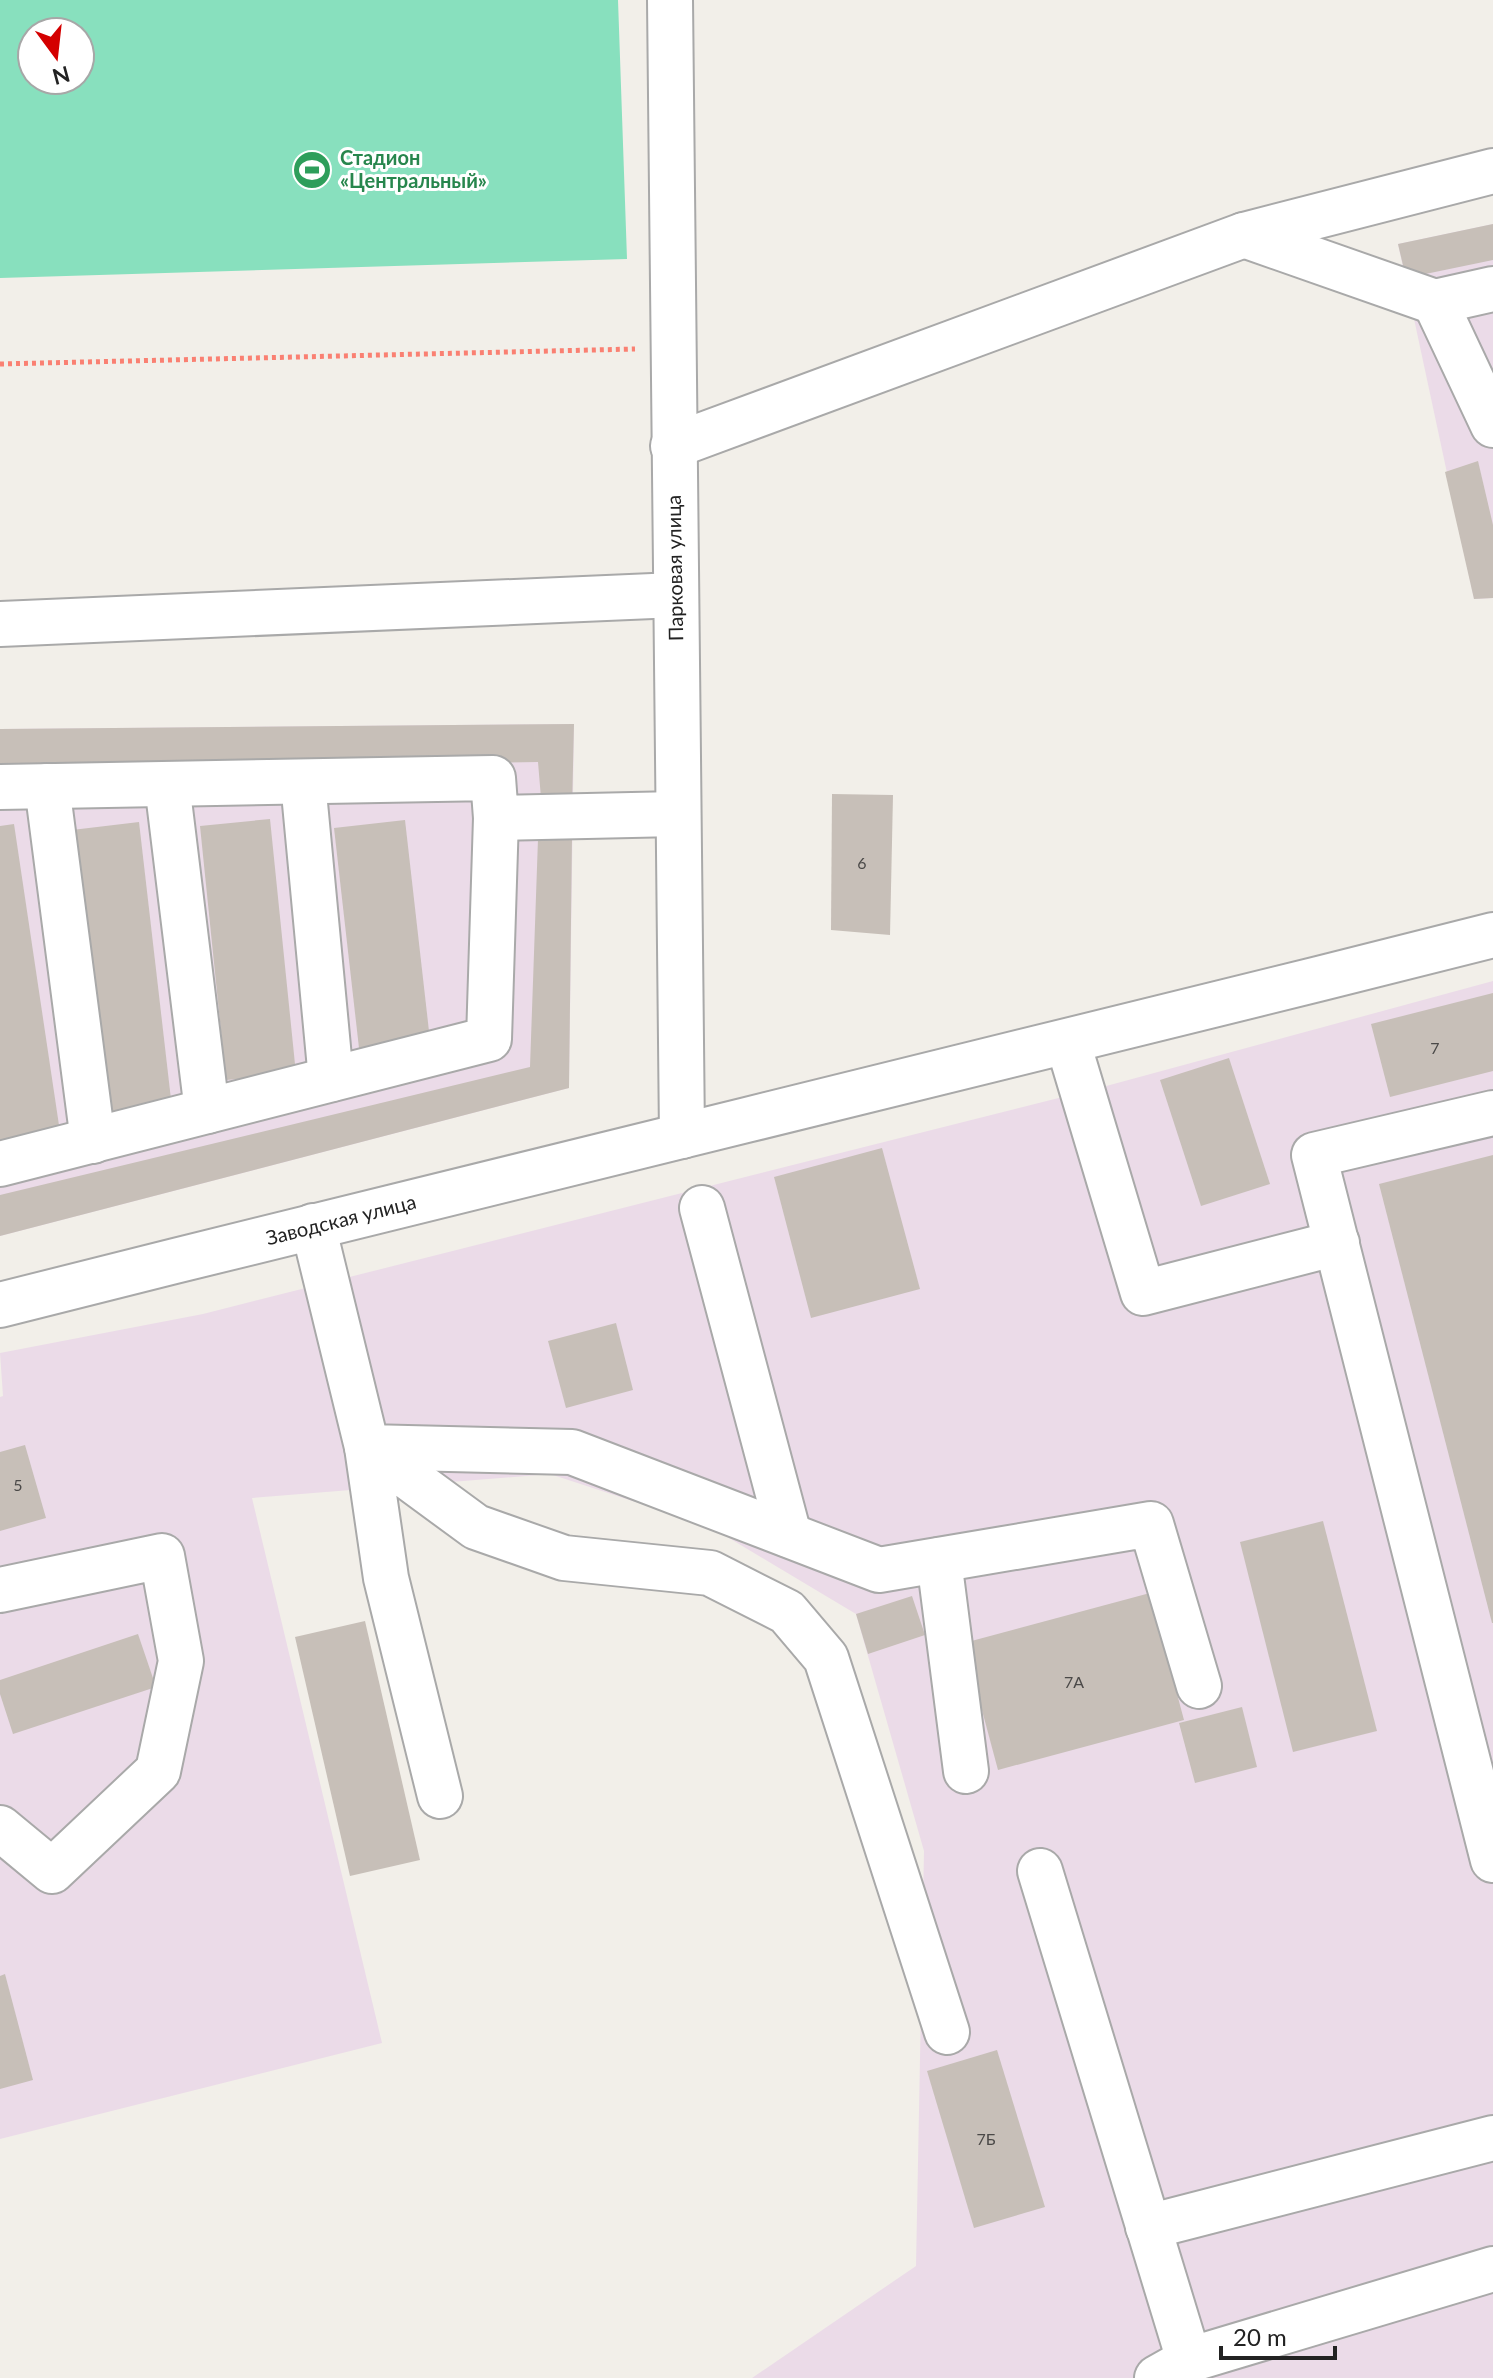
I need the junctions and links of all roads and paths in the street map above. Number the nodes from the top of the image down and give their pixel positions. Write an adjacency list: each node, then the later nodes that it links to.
1 (670, 0): 6 (street, Парковая улица)
2 (1493, 171): 3 (street)
3 (1244, 235): 5 (street); 10 (street)
4 (1493, 289): 5 (street)
5 (1435, 302): 7 (street)
6 (675, 348): 8 (path); 10 (street, Парковая улица)
7 (1476, 353): 9 (street)
8 (0, 364)
9 (1493, 425)
10 (673, 446): 11 (street, Парковая улица)
11 (676, 595): 12 (street); 17 (street, Парковая улица)
12 (0, 624)
13 (303, 782): 14 (street); 18 (street); 21 (street)
14 (167, 784): 15 (street); 22 (street)
15 (47, 786): 16 (street); 25 (street)
16 (0, 787)
17 (677, 814): 18 (street); 24 (street, Парковая улица)
18 (496, 818): 21 (street)
19 (1493, 935): 20 (street, Заводская улица)
20 (1068, 1043): 24 (street, Заводская улица); 29 (street)
21 (331, 1079): 22 (street)
22 (207, 1111): 25 (street)
23 (1493, 1113): 29 (street)
24 (682, 1136): 28 (street, Заводская улица)
25 (93, 1141): 26 (street)
26 (0, 1164)
27 (702, 1208): 32 (street)
28 (313, 1226): 30 (street, Заводская улица); 31 (street)
29 (1337, 1243): 39 (street)
30 (0, 1305)
31 (367, 1447): 32 (street); 37 (street); 41 (street)
32 (789, 1535): 33 (street)
33 (939, 1560): 35 (street); 36 (street)
34 (0, 1590): 38 (street)
35 (1199, 1686)
36 (966, 1771)
37 (440, 1796)
38 (0, 1828)
39 (1493, 1860)
40 (1040, 1871): 43 (street)
41 (947, 2032)
42 (1493, 2138): 43 (street)
43 (1148, 2227): 45 (street)
44 (1493, 2269): 45 (street)
45 (1173, 2369)

